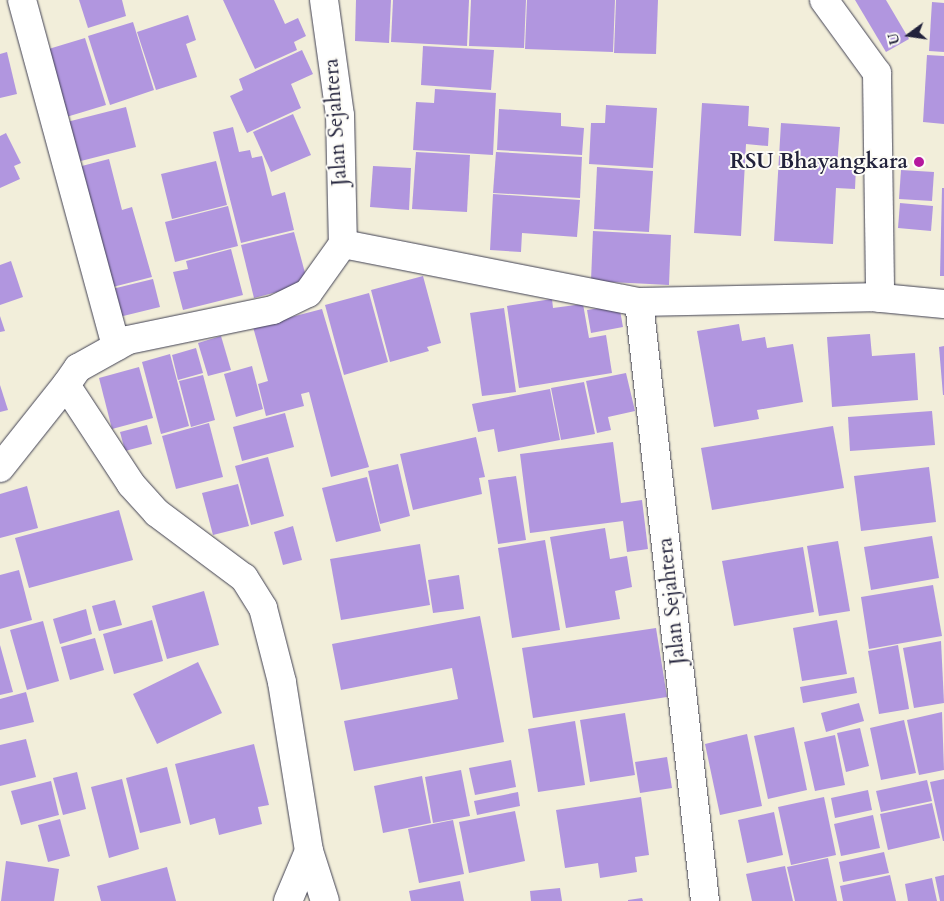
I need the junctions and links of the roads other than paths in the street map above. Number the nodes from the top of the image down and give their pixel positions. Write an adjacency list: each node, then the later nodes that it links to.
1 (22, 0): 8 (street)
2 (324, 0): 4 (street, Jalan Sejahtera)
3 (824, 0): 5 (street)
4 (344, 244): 6 (street); 8 (street)
5 (880, 298): 6 (street); 7 (street)
6 (639, 302): 14 (street, Jalan Sejahtera)
7 (944, 304)
8 (116, 346): 9 (street)
9 (66, 385): 10 (street); 11 (street)
10 (0, 468)
11 (309, 851): 12 (street); 13 (street)
12 (288, 901)
13 (325, 901)
14 (705, 901)

